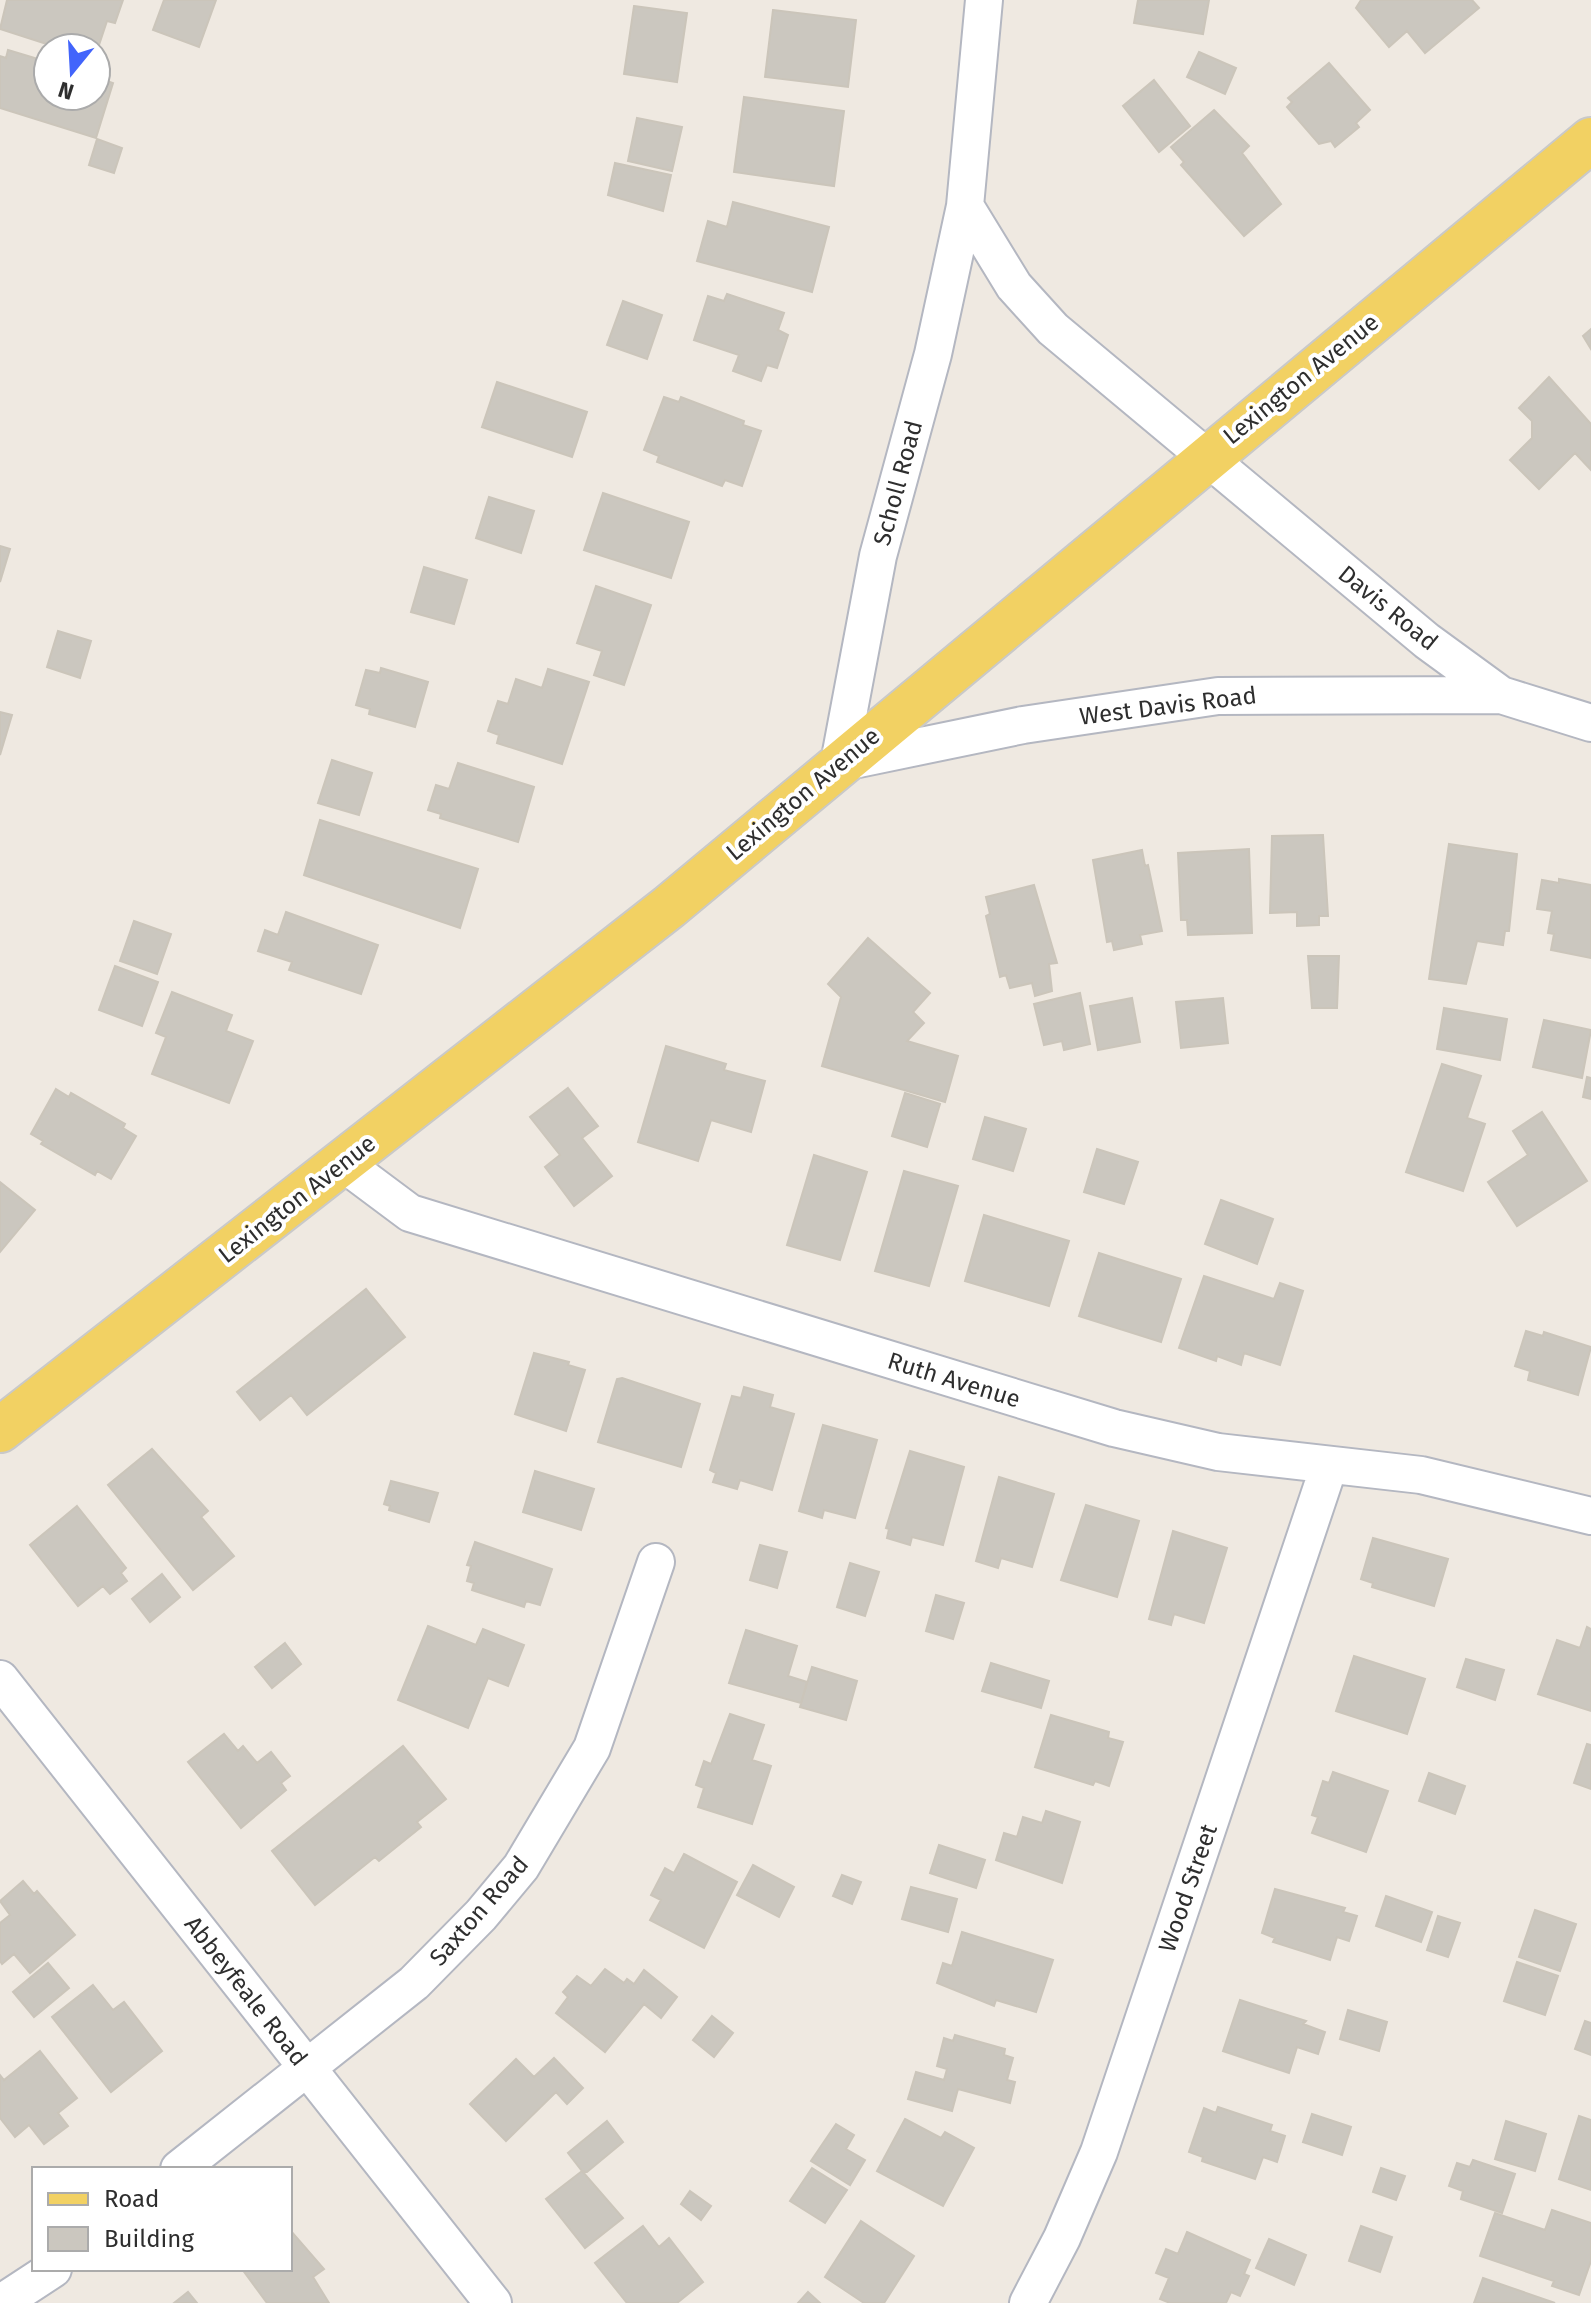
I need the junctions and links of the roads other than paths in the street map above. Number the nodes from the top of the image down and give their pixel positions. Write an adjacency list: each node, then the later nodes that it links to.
1 (984, 0): 3 (street, Scholl Road)
2 (1591, 140): 4 (main road, Lexington Avenue)
3 (965, 206): 4 (street); 7 (street, Scholl Road)
4 (1205, 458): 5 (street, Davis Road); 7 (main road, Lexington Avenue)
5 (1501, 695): 6 (street, Davis Road); 7 (street, West Davis Road)
6 (1591, 723)
7 (839, 763): 8 (main road, Lexington Avenue)
8 (343, 1163): 9 (main road, Lexington Avenue); 10 (street, Ruth Avenue)
9 (0, 1430)
10 (1329, 1466): 11 (street, Ruth Avenue); 19 (street, Wood Street)
11 (1591, 1516)
12 (656, 1562): 14 (street, Saxton Road)
13 (0, 1679): 14 (street, Abbeyfeale Road)
14 (306, 2067): 15 (street, Saxton Road); 18 (street, Abbeyfeale Road)
15 (181, 2167)
16 (50, 2271): 17 (street)
17 (1, 2303)
18 (493, 2303)
19 (1028, 2303)

